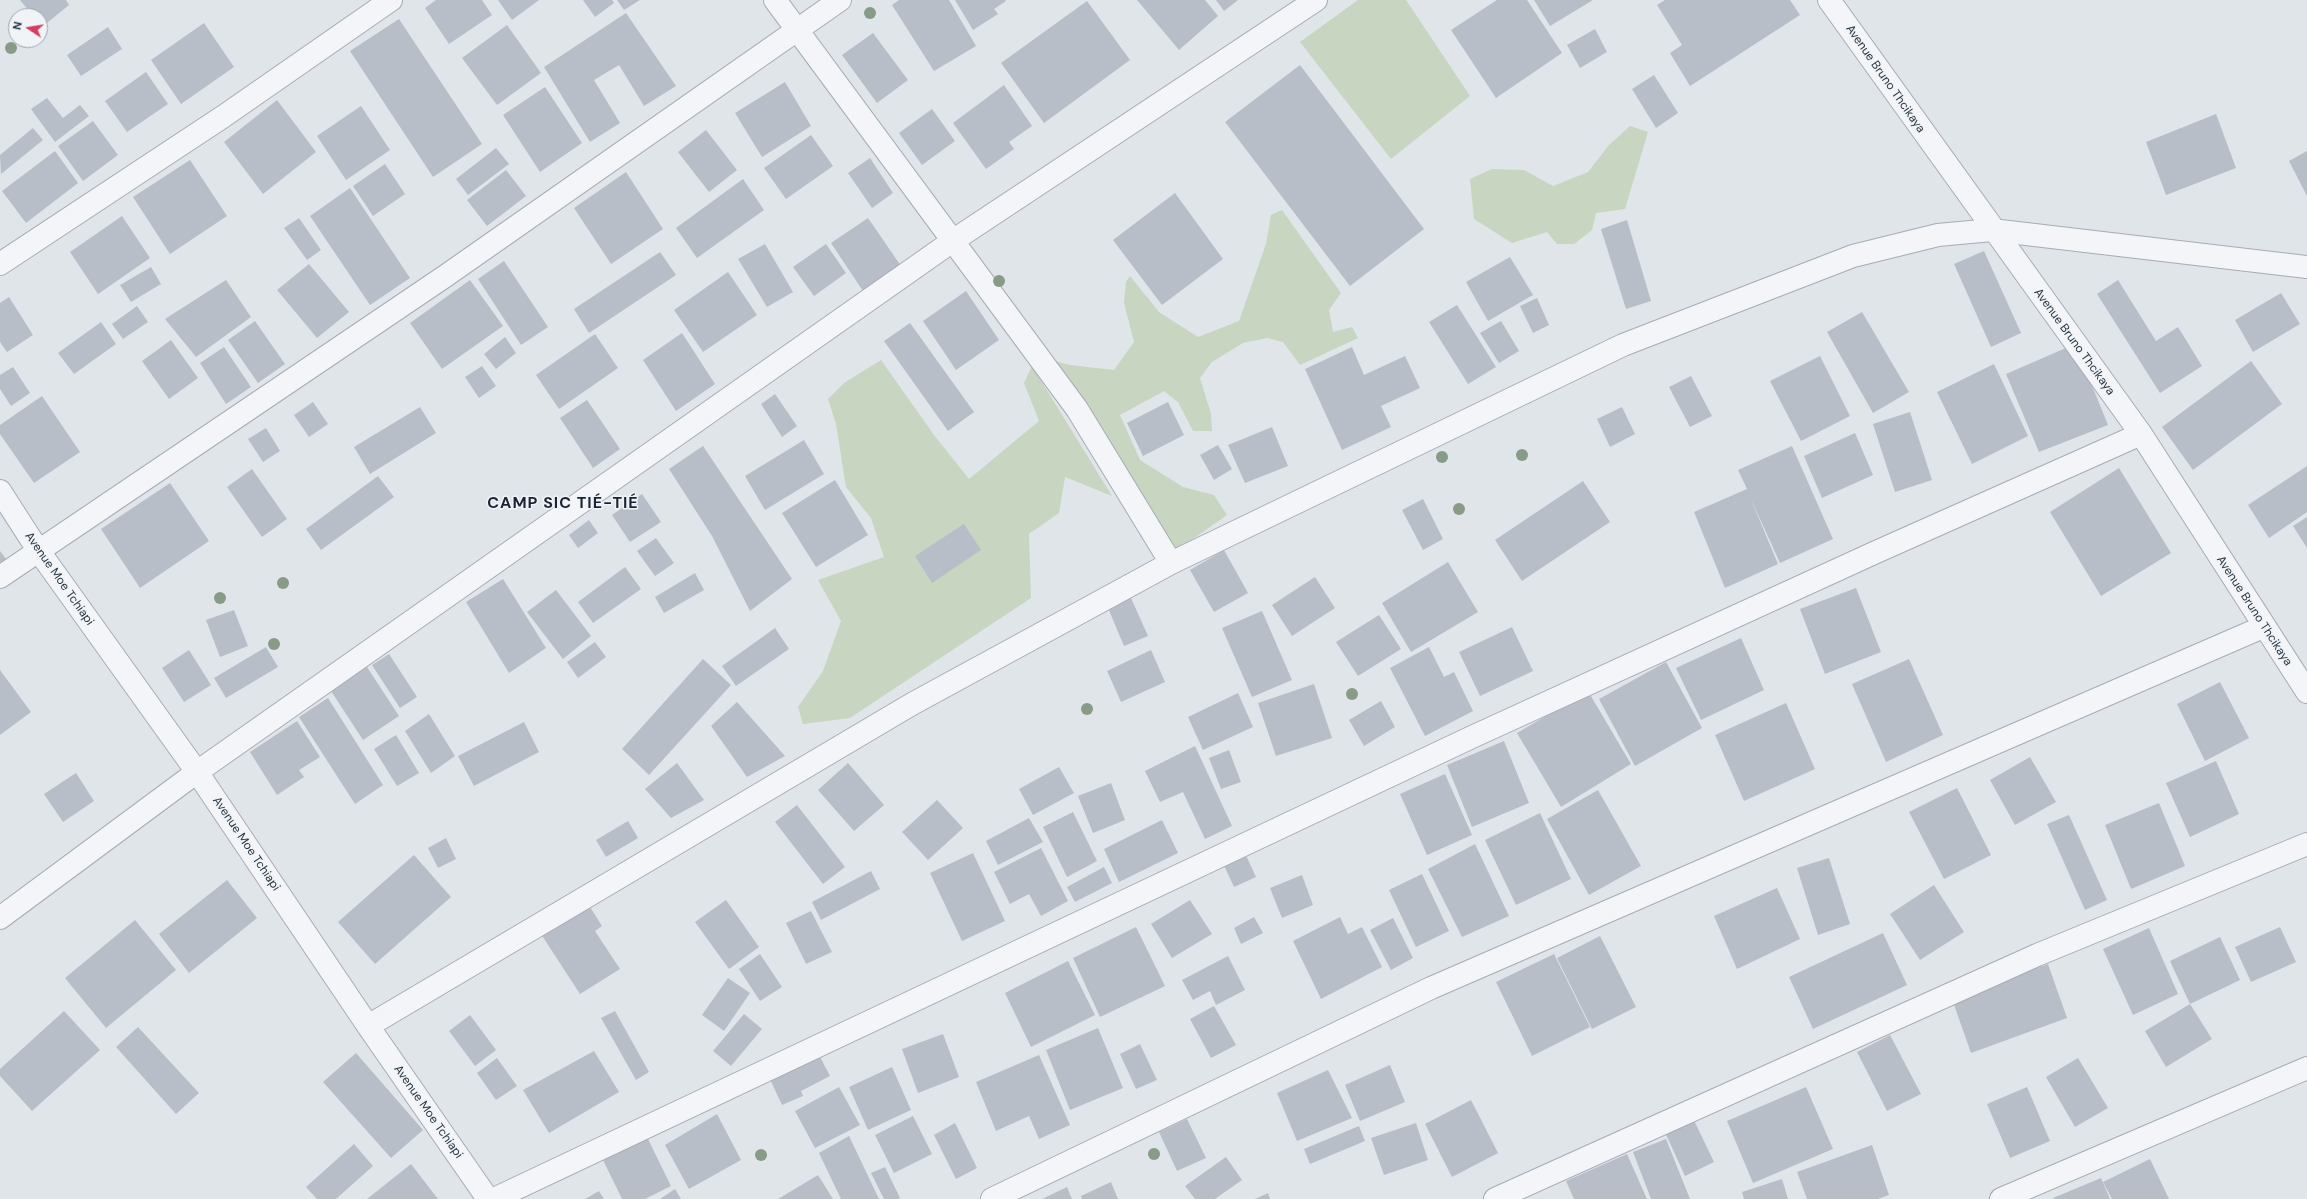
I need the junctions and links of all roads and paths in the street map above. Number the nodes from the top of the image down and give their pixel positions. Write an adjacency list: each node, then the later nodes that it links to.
1 (391, 0): 9 (street)
2 (775, 0): 6 (street)
3 (840, 0): 6 (street)
4 (1316, 0): 8 (street)
5 (1829, 0): 7 (street, Avenue Bruno Thcikaya)
6 (796, 30): 8 (street); 13 (street)
7 (1992, 230): 10 (street); 11 (street, Avenue Bruno Thcikaya); 14 (street)
8 (954, 240): 14 (street); 18 (street)
9 (0, 264)
10 (2307, 267)
11 (2141, 434): 16 (street, Avenue Bruno Thcikaya); 24 (street)
12 (0, 491): 13 (street, Avenue Moe Tchiapi)
13 (38, 550): 15 (street); 18 (street, Avenue Moe Tchiapi)
14 (1171, 563): 21 (street)
15 (0, 577)
16 (2263, 627): 17 (street, Avenue Bruno Thcikaya); 25 (street)
17 (2307, 692)
18 (197, 772): 20 (street); 21 (street, Avenue Moe Tchiapi)
19 (2307, 844): 26 (street)
20 (0, 918)
21 (368, 1026): 23 (street, Avenue Moe Tchiapi)
22 (2307, 1068): 27 (street)
23 (488, 1199)
24 (494, 1199)
25 (992, 1199)
26 (1495, 1199)
27 (2001, 1199)

